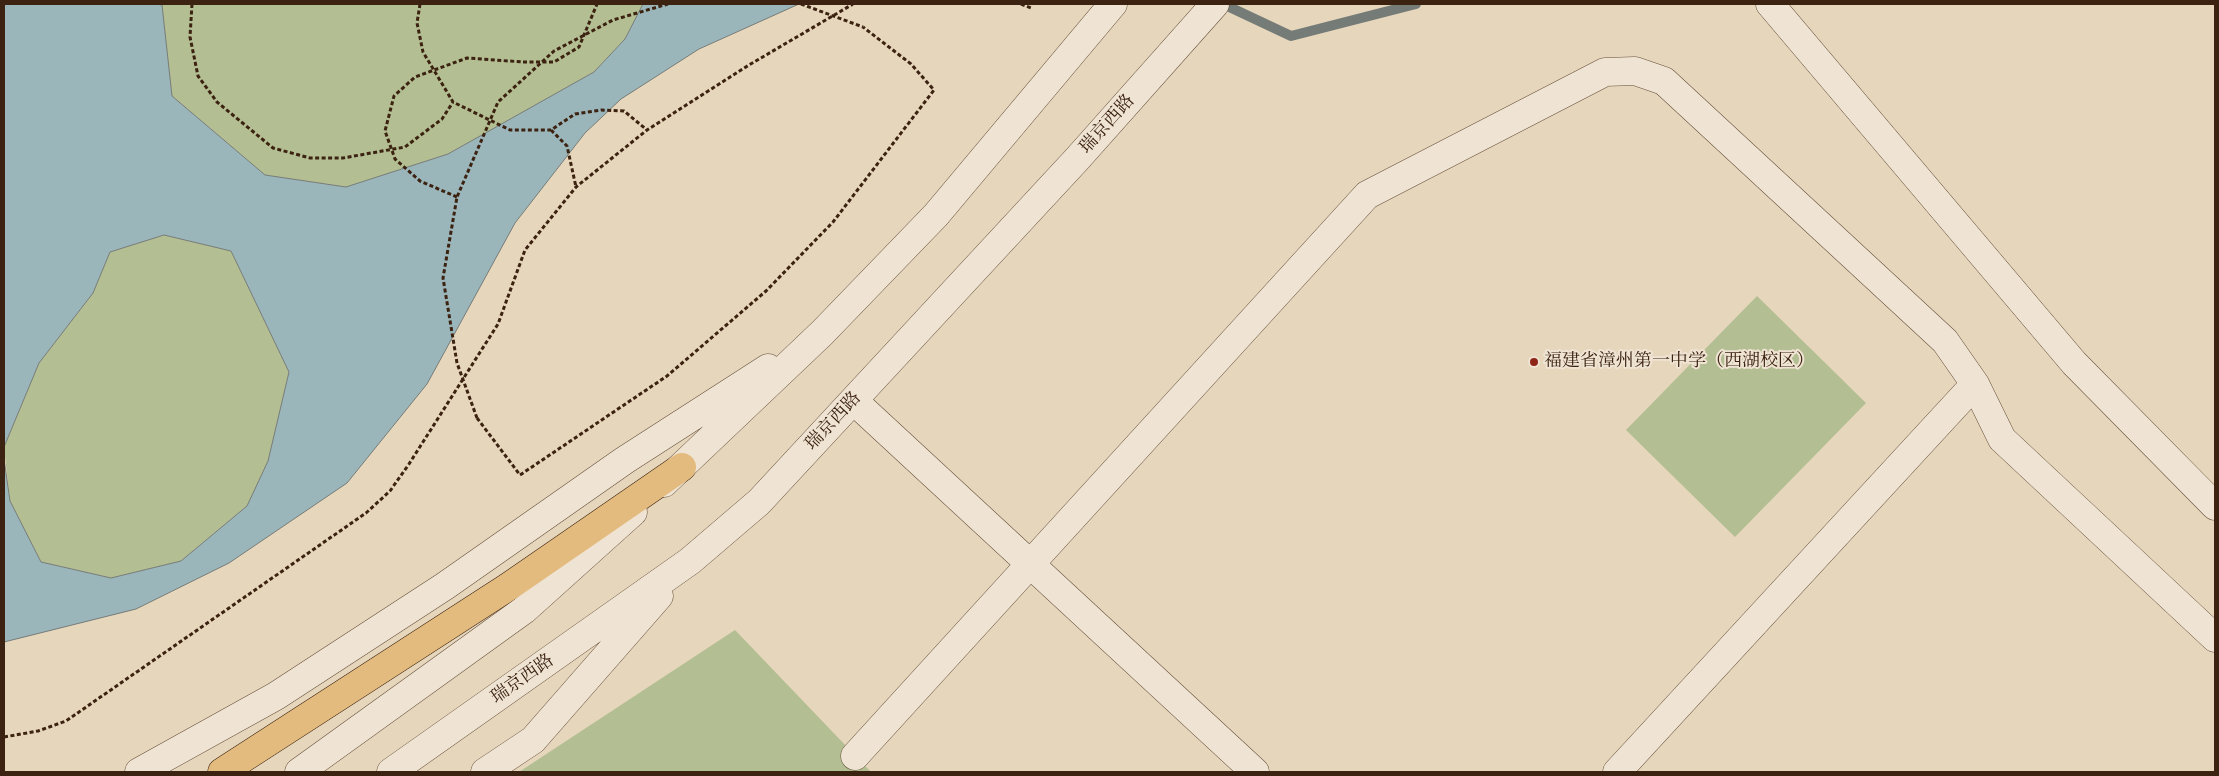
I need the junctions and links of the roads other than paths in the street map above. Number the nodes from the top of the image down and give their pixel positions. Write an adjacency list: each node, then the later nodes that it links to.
1 (1113, 4): 4 (street)
2 (1215, 4): 6 (street, 瑞京西路)
3 (1770, 4): 8 (street)
4 (822, 333): 7 (street); 13 (street)
5 (1975, 384): 10 (street); 11 (street); 19 (street)
6 (854, 401): 9 (street, 瑞京西路); 10 (street)
7 (682, 467): 14 (main road); 15 (street)
8 (2215, 506)
9 (690, 561): 16 (street, 瑞京西路); 17 (street)
10 (1030, 564): 12 (street); 18 (street)
11 (2215, 638)
12 (855, 756)
13 (139, 772)
14 (222, 772)
15 (299, 772)
16 (391, 772)
17 (485, 772)
18 (1255, 772)
19 (1617, 772)

